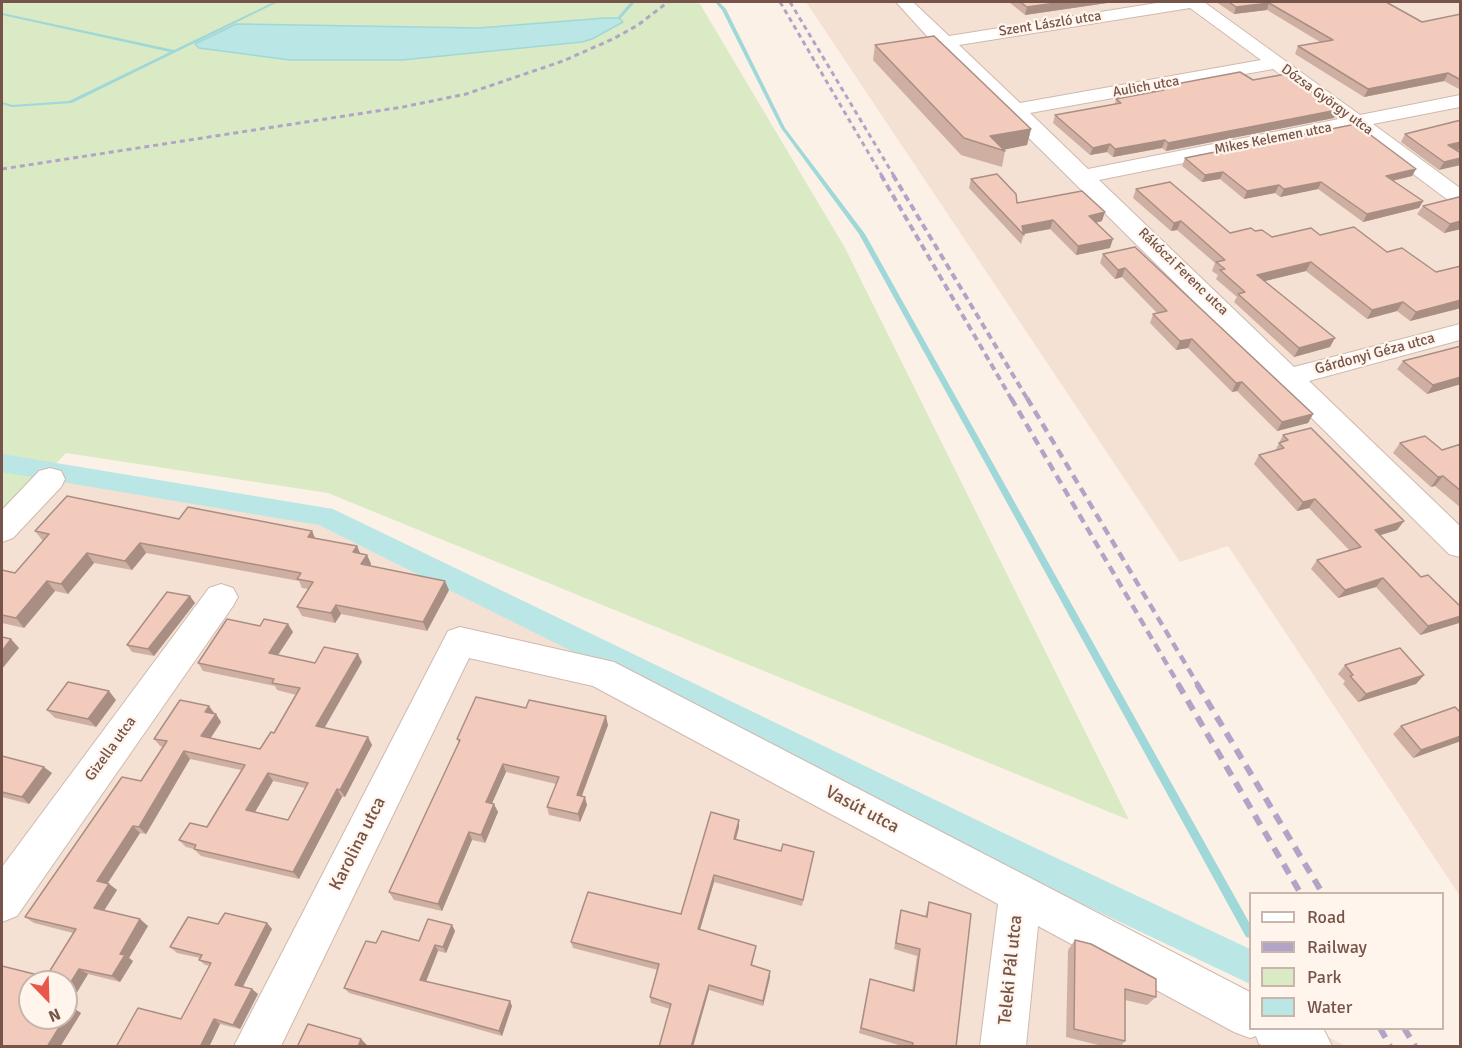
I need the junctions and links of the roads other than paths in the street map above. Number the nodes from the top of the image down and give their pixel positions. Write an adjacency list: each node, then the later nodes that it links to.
1 (904, 2): 3 (street, Rákóczi Ferenc utca)
2 (1194, 2): 3 (street, Szent László utca); 4 (street, Dózsa György utca)
3 (943, 42): 6 (street, Rákóczi Ferenc utca)
4 (1277, 63): 6 (street, Aulich utca); 7 (street, Dózsa György utca)
5 (1461, 101): 7 (street, Mikes Kelemen utca)
6 (1016, 110): 8 (street, Rákóczi Ferenc utca)
7 (1358, 122): 8 (street, Mikes Kelemen utca); 9 (street, Dózsa György utca)
8 (1084, 176): 11 (street, Rákóczi Ferenc utca)
9 (1461, 198)
10 (1461, 332): 11 (street, Gárdonyi Géza utca)
11 (1290, 377): 14 (street, Rákóczi Ferenc utca)
12 (50, 479): 13 (street)
13 (2, 530)
14 (1461, 545)
15 (221, 597): 18 (street, Gizella utca)
16 (460, 641): 17 (street, Vasút utca); 21 (street, Karolina utca)
17 (1020, 893): 19 (street, Vasút utca); 22 (street, Teleki Pál utca)
18 (2, 901)
19 (1249, 1015)
20 (1277, 1030): 23 (street)
21 (256, 1047)
22 (1003, 1047)
23 (1309, 1047)

